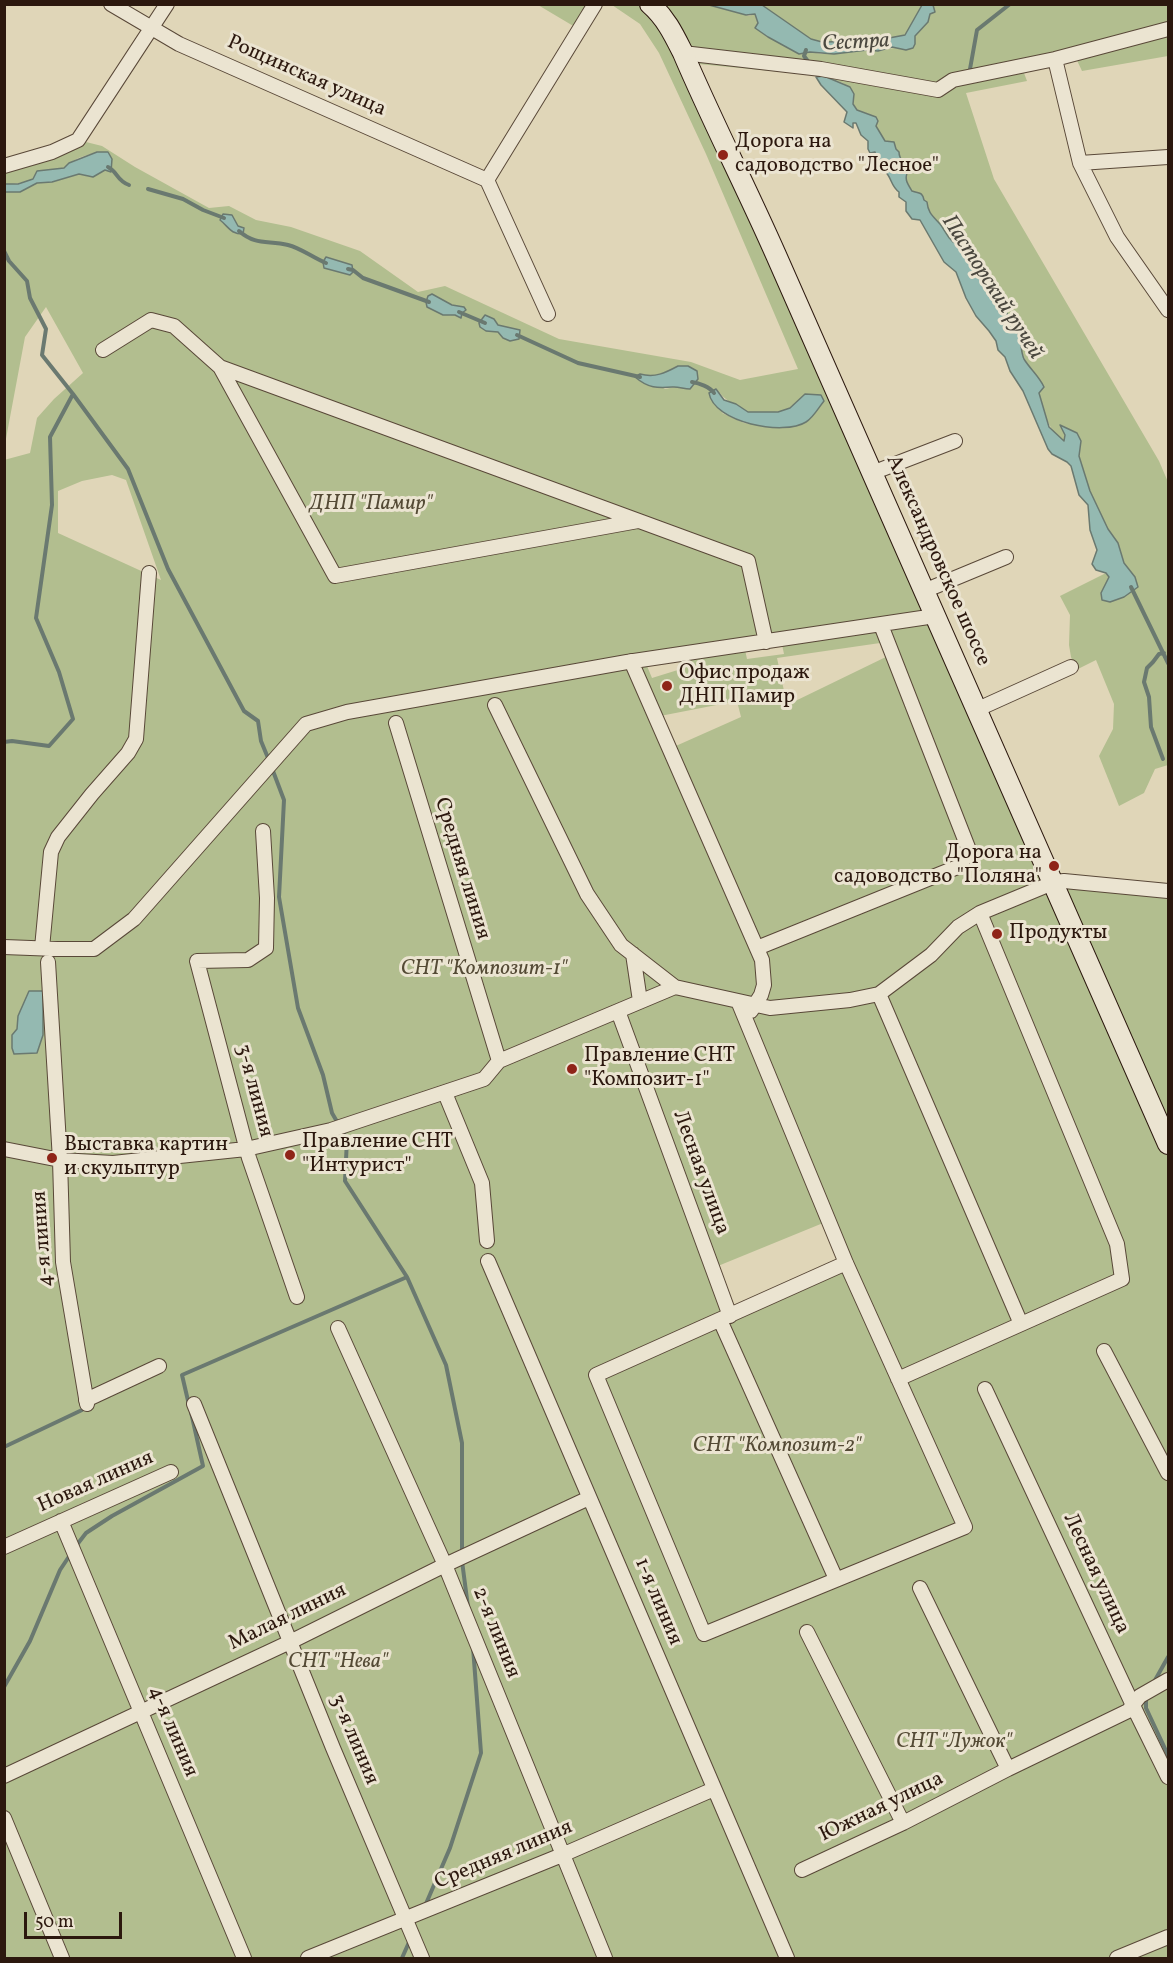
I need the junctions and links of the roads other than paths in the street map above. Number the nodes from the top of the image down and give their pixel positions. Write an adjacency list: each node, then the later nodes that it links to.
1 (111, 4): 5 (street, Рощинская улица)
2 (167, 4): 5 (street)
3 (595, 4): 12 (street)
4 (650, 4): 7 (street, Александровское шоссе)
5 (153, 29): 11 (street); 12 (street, Рощинская улица)
6 (1168, 29): 8 (street)
7 (683, 53): 8 (street); 18 (street, Александровское шоссе)
8 (1055, 58): 10 (street)
9 (1168, 157): 10 (street)
10 (1080, 163): 13 (street)
11 (4, 166)
12 (487, 180): 14 (street)
13 (1168, 310)
14 (548, 314)
15 (103, 350): 16 (street)
16 (220, 367): 19 (street); 19 (street)
17 (955, 441): 18 (street)
18 (872, 473): 22 (street, Александровское шоссе)
19 (638, 521): 25 (street)
20 (1006, 556): 22 (street)
21 (149, 573): 36 (street)
22 (924, 591): 23 (street, Александровское шоссе)
23 (935, 616): 24 (street); 29 (street, Александровское шоссе)
24 (881, 625): 25 (street); 37 (street)
25 (766, 642): 26 (street)
26 (632, 661): 36 (street); 37 (street)
27 (1071, 667): 29 (street)
28 (495, 705): 38 (street)
29 (978, 709): 32 (street, Александровское шоссе)
30 (396, 723): 47 (street, Средняя линия)
31 (263, 831): 51 (street, 3-я линия)
32 (1055, 882): 33 (street); 34 (street); 49 (street, Александровское шоссе)
33 (1168, 891)
34 (980, 913): 41 (street); 58 (street)
35 (4, 947): 36 (street)
36 (42, 948)
37 (757, 948): 44 (street)
38 (633, 954): 40 (street); 42 (street)
39 (48, 962): 52 (street, 4-я линия)
40 (675, 987): 42 (street); 43 (street)
41 (879, 994): 44 (street); 58 (street)
42 (640, 1001): 45 (street)
43 (738, 1001): 44 (street); 46 (street)
44 (754, 1004): 46 (street)
45 (618, 1011): 47 (street); 57 (street, Лесная улица)
46 (746, 1021): 55 (street)
47 (499, 1061): 48 (street)
48 (445, 1092): 51 (street); 53 (street)
49 (1168, 1144)
50 (4, 1149): 52 (street)
51 (246, 1149): 52 (street); 56 (street, 3-я линия)
52 (60, 1160): 61 (street, 4-я линия)
53 (487, 1241)
54 (488, 1261): 67 (street, 1-я линия)
55 (846, 1263): 57 (street); 62 (street)
56 (297, 1297)
57 (725, 1318): 71 (street, Лесная улица); 71 (street)
58 (1021, 1323): 62 (street)
59 (338, 1328): 70 (street, 2-я линия)
60 (1104, 1351): 66 (street)
61 (159, 1366)
62 (898, 1379): 71 (street)
63 (985, 1389): 76 (street, Лесная улица)
64 (194, 1404): 74 (street, 3-я линия)
65 (171, 1472): 68 (street, Новая линия)
66 (1168, 1473)
67 (589, 1498): 70 (street, Малая линия); 81 (street, 1-я линия)
68 (61, 1521): 69 (street, Новая линия); 77 (street, 4-я линия)
69 (4, 1547)
70 (449, 1563): 74 (street, Малая линия); 84 (street, 2-я линия)
71 (836, 1579)
72 (920, 1588): 78 (street)
73 (807, 1632): 83 (street)
74 (290, 1642): 77 (street, Малая линия); 86 (street, 3-я линия)
75 (1168, 1680): 76 (street, Южная улица)
76 (1133, 1705): 78 (street, Южная улица); 80 (street, Лесная улица)
77 (141, 1711): 79 (street, Малая линия); 89 (street, 4-я линия)
78 (1008, 1769): 83 (street, Южная улица)
79 (4, 1776)
80 (1168, 1777)
81 (714, 1789): 84 (street, Средняя линия); 93 (street, 1-я линия)
82 (4, 1818): 88 (street)
83 (903, 1823): 85 (street, Южная улица)
84 (562, 1855): 86 (street, Средняя линия); 92 (street, 2-я линия)
85 (801, 1870)
86 (406, 1919): 90 (street, Средняя линия); 91 (street, 3-я линия)
87 (1168, 1937): 94 (street)
88 (62, 1959)
89 (244, 1959)
90 (308, 1959)
91 (422, 1959)
92 (605, 1959)
93 (787, 1959)
94 (1117, 1959)

